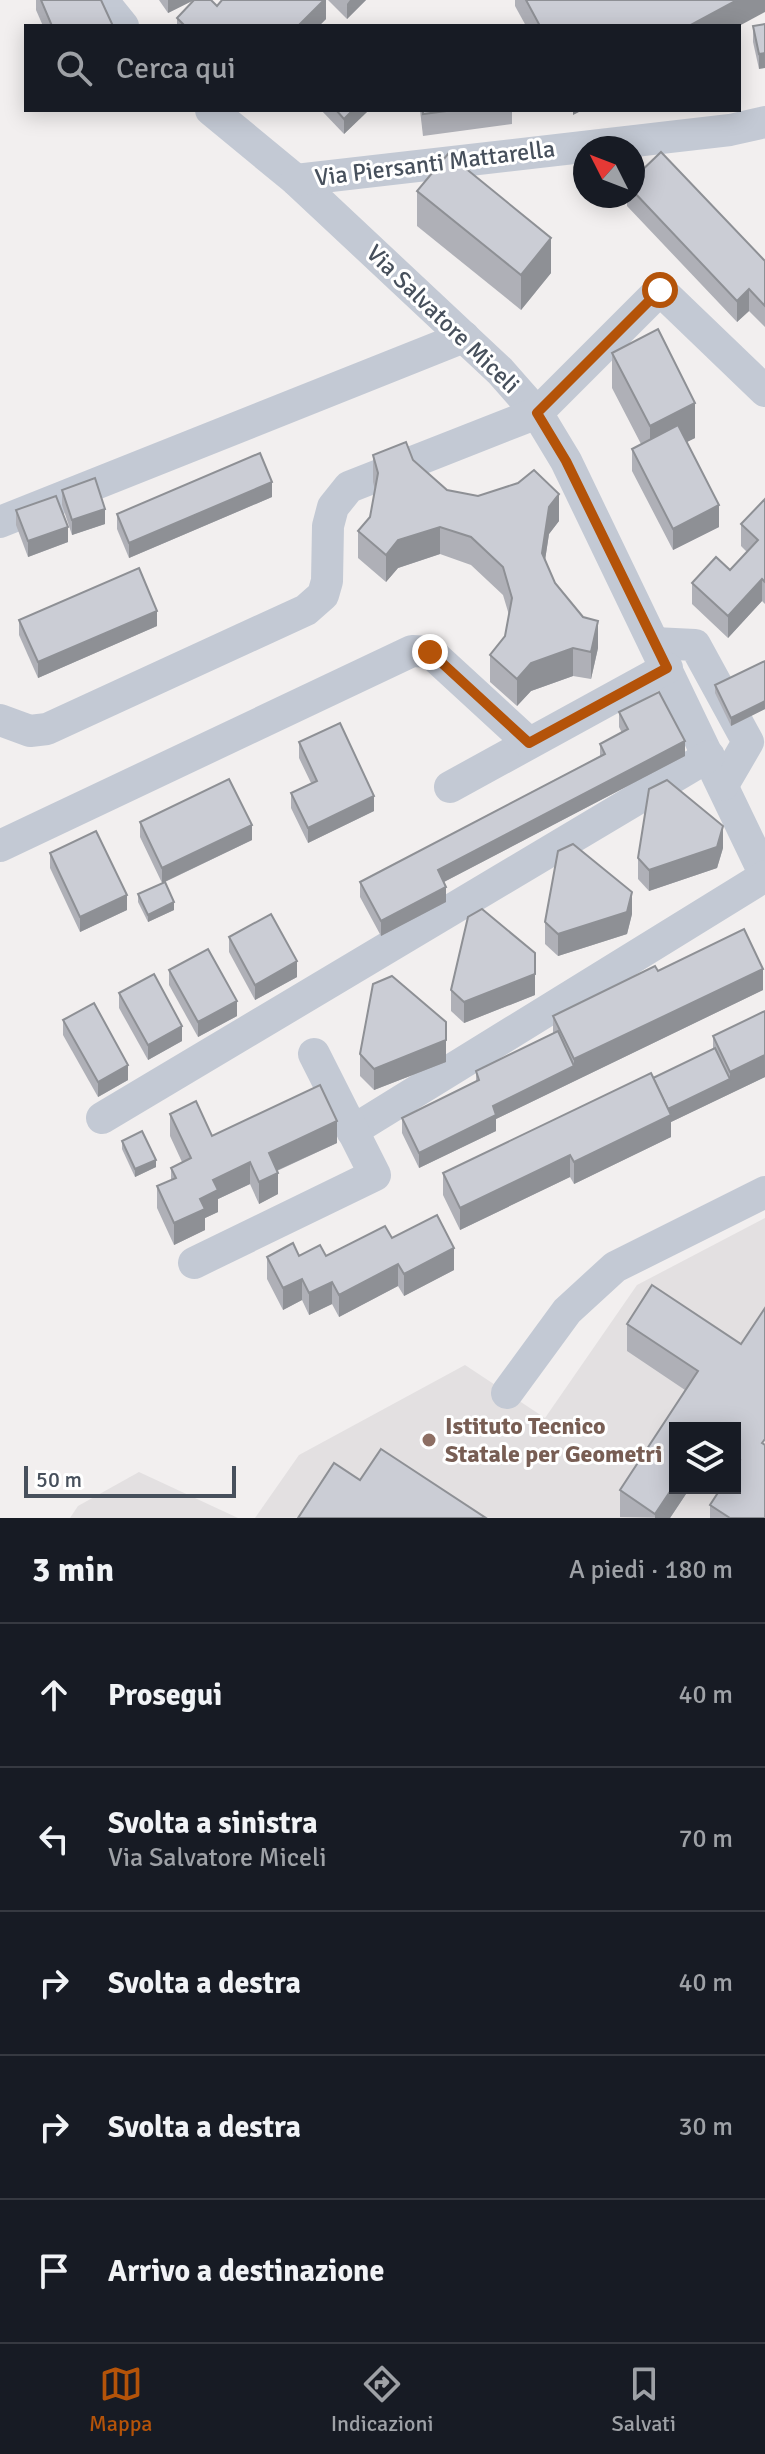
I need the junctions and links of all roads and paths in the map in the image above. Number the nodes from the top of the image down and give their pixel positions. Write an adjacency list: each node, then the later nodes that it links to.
1 (102, 0): 2 (street)
2 (121, 24)
3 (213, 112): 5 (street, Via Salvatore Miceli)
4 (765, 122): 5 (street, Via Piersanti Mattarella)
5 (296, 180): 6 (street, Via Salvatore Miceli)
6 (464, 337): 8 (street, Via Salvatore Miceli); 9 (street)
7 (765, 391): 8 (street)
8 (537, 413): 10 (street, Via Salvatore Miceli); 11 (street)
9 (0, 522)
10 (660, 655): 12 (street); 13 (street, Via Salvatore Miceli); 14 (street)
11 (0, 720)
12 (529, 743): 15 (street); 16 (street)
13 (709, 756): 14 (street, Via Salvatore Miceli); 19 (street)
14 (723, 785): 17 (street, Via Salvatore Miceli)
15 (450, 787)
16 (0, 846)
17 (765, 875): 20 (street)
18 (314, 1054): 20 (street)
19 (102, 1118)
20 (352, 1131): 22 (street)
21 (765, 1192): 23 (street)
22 (194, 1263)
23 (507, 1393)

